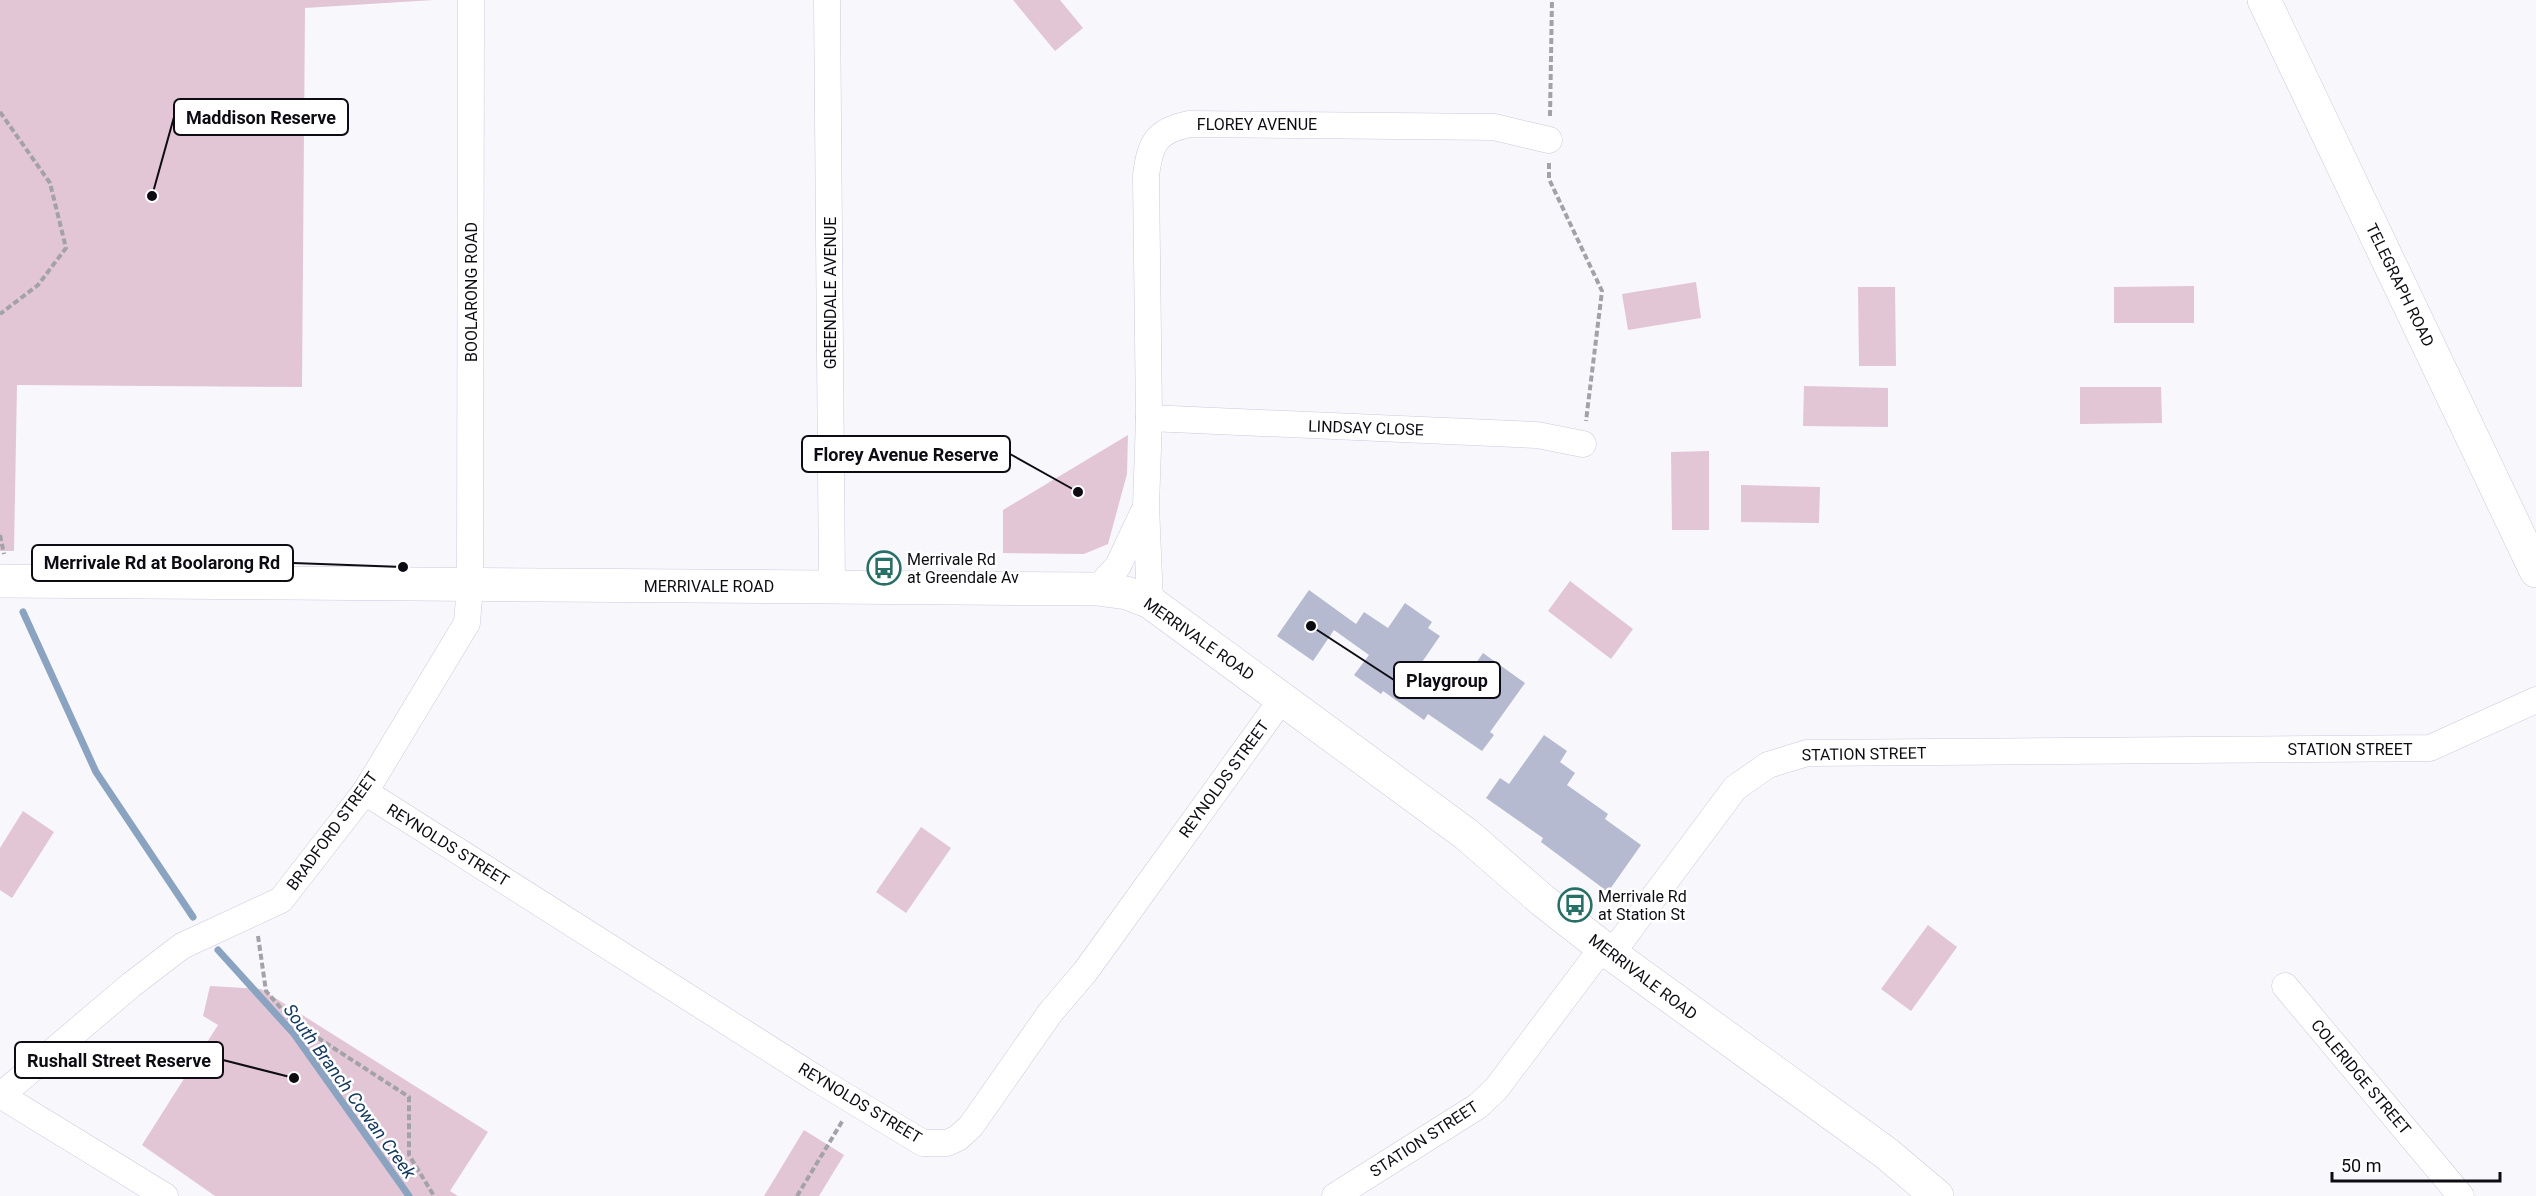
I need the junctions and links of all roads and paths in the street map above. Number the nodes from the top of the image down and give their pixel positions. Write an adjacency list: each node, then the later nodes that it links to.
1 (471, 0): 13 (street, BOOLARONG ROAD)
2 (827, 0): 14 (street, GREENDALE AVENUE)
3 (1551, 0): 6 (path)
4 (2264, 0): 11 (street, TELEGRAPH ROAD)
5 (0, 112): 7 (path)
6 (1549, 140): 8 (street, FLOREY AVENUE); 9 (path)
7 (0, 314)
8 (1149, 418): 9 (street, LINDSAY CLOSE); 10 (street, FLOREY AVENUE)
9 (1583, 444)
10 (1146, 506): 15 (street, FLOREY AVENUE); 16 (street, FLOREY AVENUE)
11 (2536, 571)
12 (0, 581): 13 (street, MERRIVALE ROAD)
13 (470, 585): 14 (street, MERRIVALE ROAD); 19 (street, BRADFORD STREET)
14 (832, 587): 15 (street, MERRIVALE ROAD)
15 (1097, 589): 16 (street, MERRIVALE ROAD)
16 (1150, 602): 17 (street, MERRIVALE ROAD)
17 (1282, 699): 21 (street, MERRIVALE ROAD); 24 (street, REYNOLDS STREET)
18 (2536, 700): 21 (street, STATION STREET)
19 (364, 792): 20 (street, BRADFORD STREET); 24 (street, REYNOLDS STREET)
20 (248, 918): 23 (street, BRADFORD STREET); 26 (path)
21 (1606, 950): 28 (street, STATION STREET); 29 (street, MERRIVALE ROAD)
22 (2285, 986): 30 (street, COLERIDGE STREET)
23 (0, 1095): 25 (street)
24 (854, 1101): 27 (path)
25 (165, 1196)
26 (434, 1196)
27 (797, 1196)
28 (1335, 1196)
29 (1937, 1196)
30 (2461, 1196)

